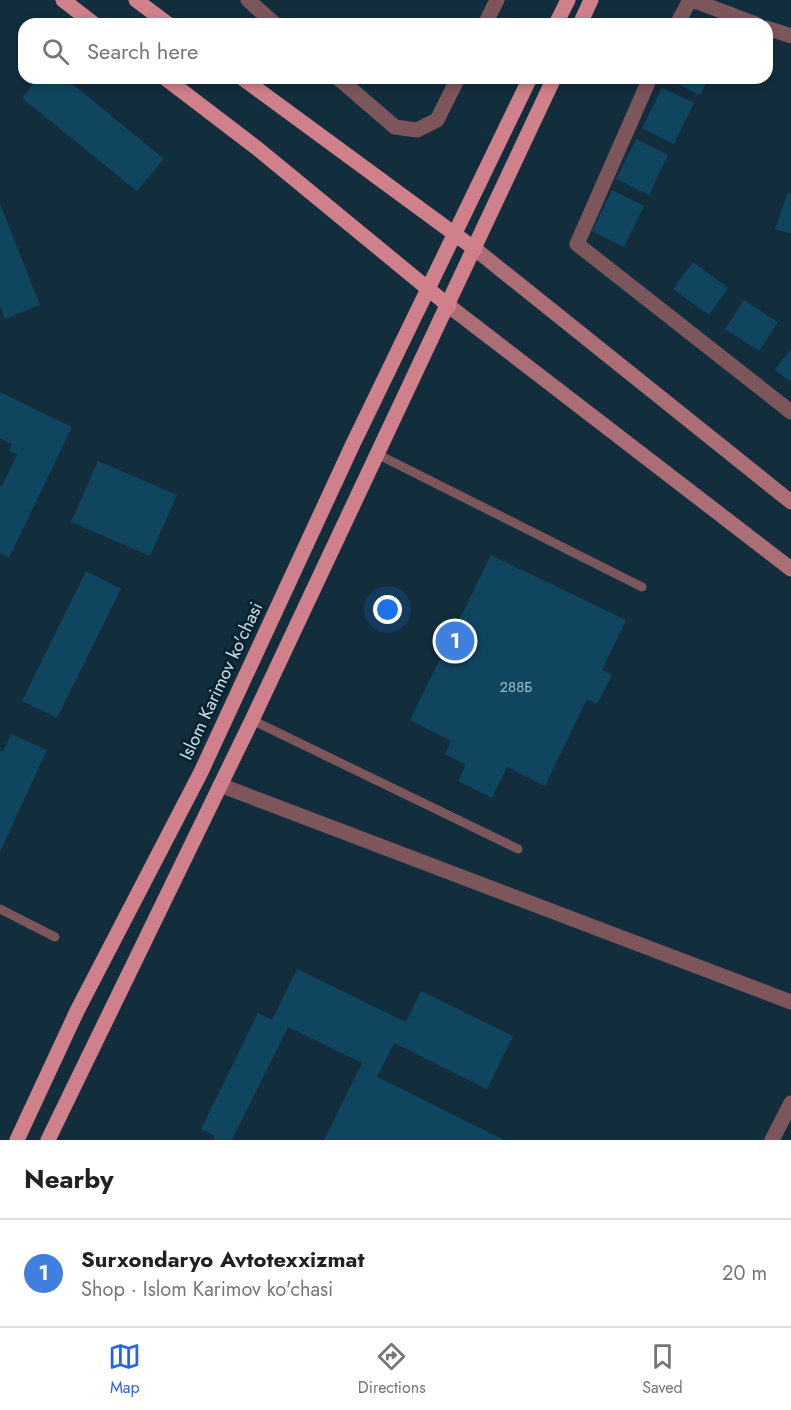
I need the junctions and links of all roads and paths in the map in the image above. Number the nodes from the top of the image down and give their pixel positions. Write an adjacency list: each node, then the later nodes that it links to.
1 (63, 0): 8 (main road)
2 (136, 0): 9 (main road)
3 (248, 0): 10 (street)
4 (497, 0): 11 (street)
5 (568, 0): 12 (main road)
6 (591, 0): 13 (main road)
7 (691, 0): 14 (street); 15 (street)
8 (86, 18)
9 (160, 18)
10 (268, 18)
11 (488, 18)
12 (559, 18)
13 (583, 18)
14 (680, 18)
15 (740, 18)
16 (773, 30): 17 (street)
17 (791, 36)
18 (173, 84): 27 (main road)
19 (250, 84): 25 (main road)
20 (345, 84): 21 (street)
21 (455, 84)
22 (528, 84): 25 (main road, Islom Karimov ko'chasi)
23 (551, 84): 26 (main road)
24 (647, 84): 29 (street)
25 (455, 235): 26 (main road); 27 (main road, Islom Karimov ko'chasi)
26 (475, 249): 28 (main road); 31 (street)
27 (428, 291): 28 (main road); 41 (main road, Islom Karimov ko'chasi)
28 (449, 306): 30 (main road); 32 (street)
29 (791, 412)
30 (377, 454): 33 (lane); 34 (main road)
31 (791, 502)
32 (791, 569)
33 (642, 587)
34 (252, 720): 35 (main road); 36 (lane)
35 (220, 785): 39 (street); 42 (main road)
36 (518, 849)
37 (0, 909): 38 (lane)
38 (55, 937)
39 (791, 1002)
40 (791, 1103): 43 (street)
41 (17, 1140)
42 (48, 1140)
43 (772, 1140)

